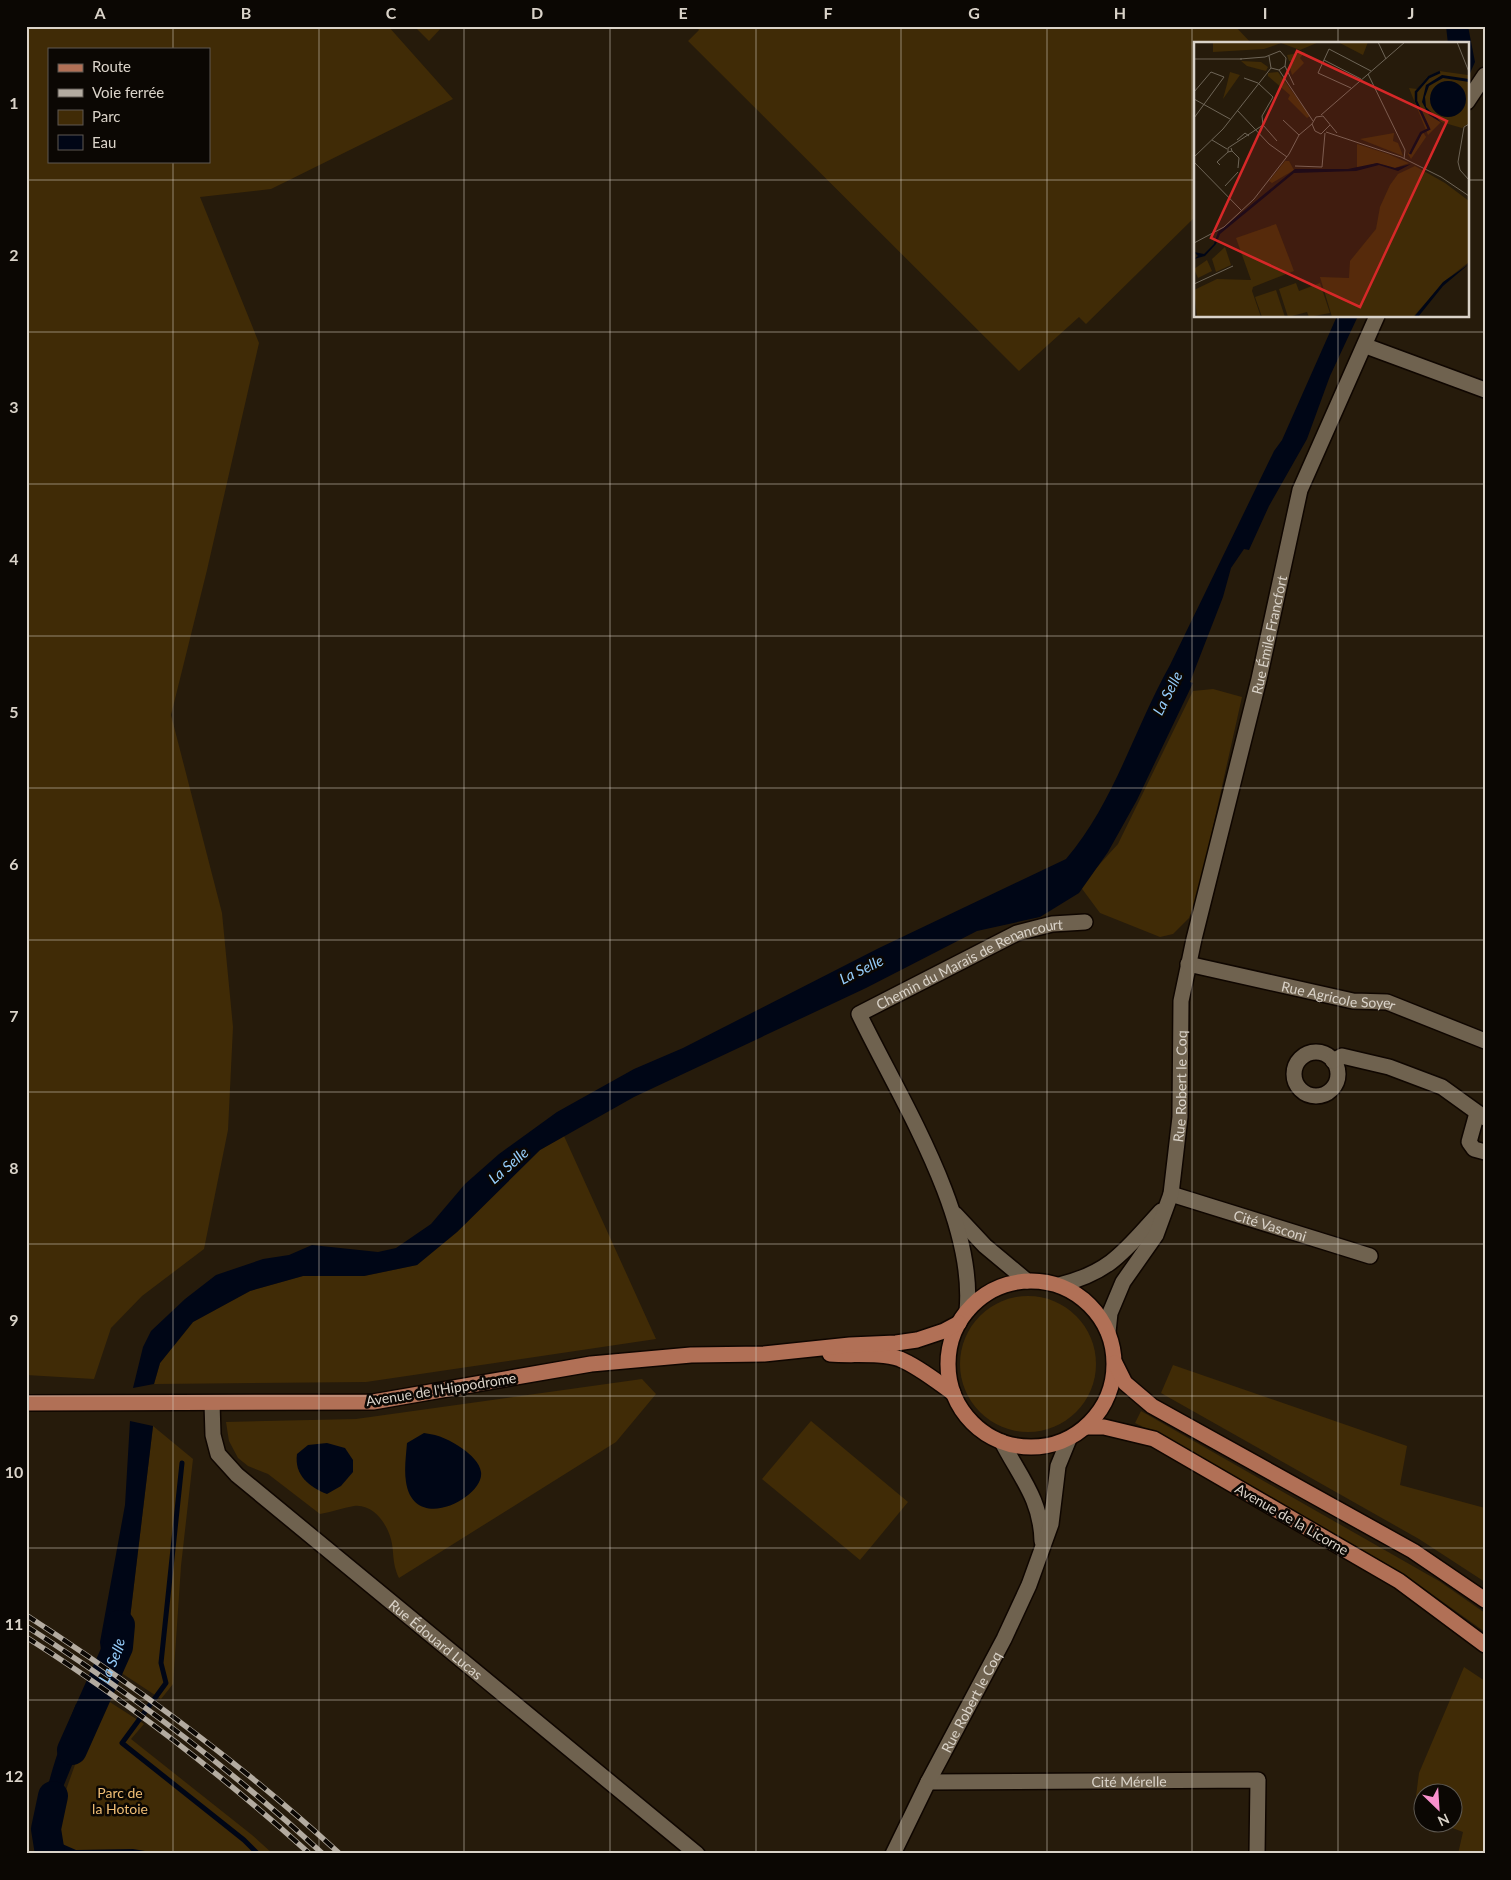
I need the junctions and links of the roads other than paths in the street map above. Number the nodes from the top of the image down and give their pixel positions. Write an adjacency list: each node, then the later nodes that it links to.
1 (1485, 75): 2 (street)
2 (1468, 100)
3 (1377, 318): 4 (street, Rue Émile Francfort)
4 (1366, 346): 5 (street); 7 (street, Rue Émile Francfort)
5 (1485, 390)
6 (1085, 922): 13 (street, Chemin du Marais de Renancourt)
7 (1188, 964): 8 (street, Rue Agricole Soyer); 12 (street, Rue Robert le Coq)
8 (1485, 1041)
9 (1333, 1062): 10 (street)
10 (1481, 1115): 11 (street)
11 (1485, 1152)
12 (1168, 1200): 14 (street, Cité Vasconi); 16 (street); 18 (street, Rue Robert le Coq)
13 (954, 1213): 15 (street); 17 (street)
14 (1370, 1256)
15 (1027, 1281): 16 (main road); 17 (main road)
16 (1059, 1286): 18 (main road)
17 (963, 1317): 19 (main road, Avenue de l'Hippodrome); 21 (main road)
18 (1108, 1332): 20 (main road)
19 (794, 1352): 21 (main road, Avenue de l'Hippodrome); 23 (main road, Avenue de l'Hippodrome)
20 (1115, 1364): 24 (main road); 28 (main road)
21 (953, 1393): 26 (main road)
22 (26, 1403): 23 (main road, Avenue de l'Hippodrome)
23 (212, 1403): 31 (street, Rue Édouard Lucas)
24 (1086, 1428): 25 (main road); 29 (main road, Avenue de la Licorne)
25 (1068, 1439): 26 (main road); 27 (street, Rue Robert le Coq)
26 (1002, 1442): 27 (street, Rue Robert le Coq)
27 (1042, 1547): 30 (street, Rue Robert le Coq)
28 (1485, 1600)
29 (1485, 1645)
30 (928, 1782): 32 (street, Rue Robert le Coq); 33 (street, Cité Mérelle)
31 (697, 1854)
32 (893, 1854)
33 (1257, 1854)

